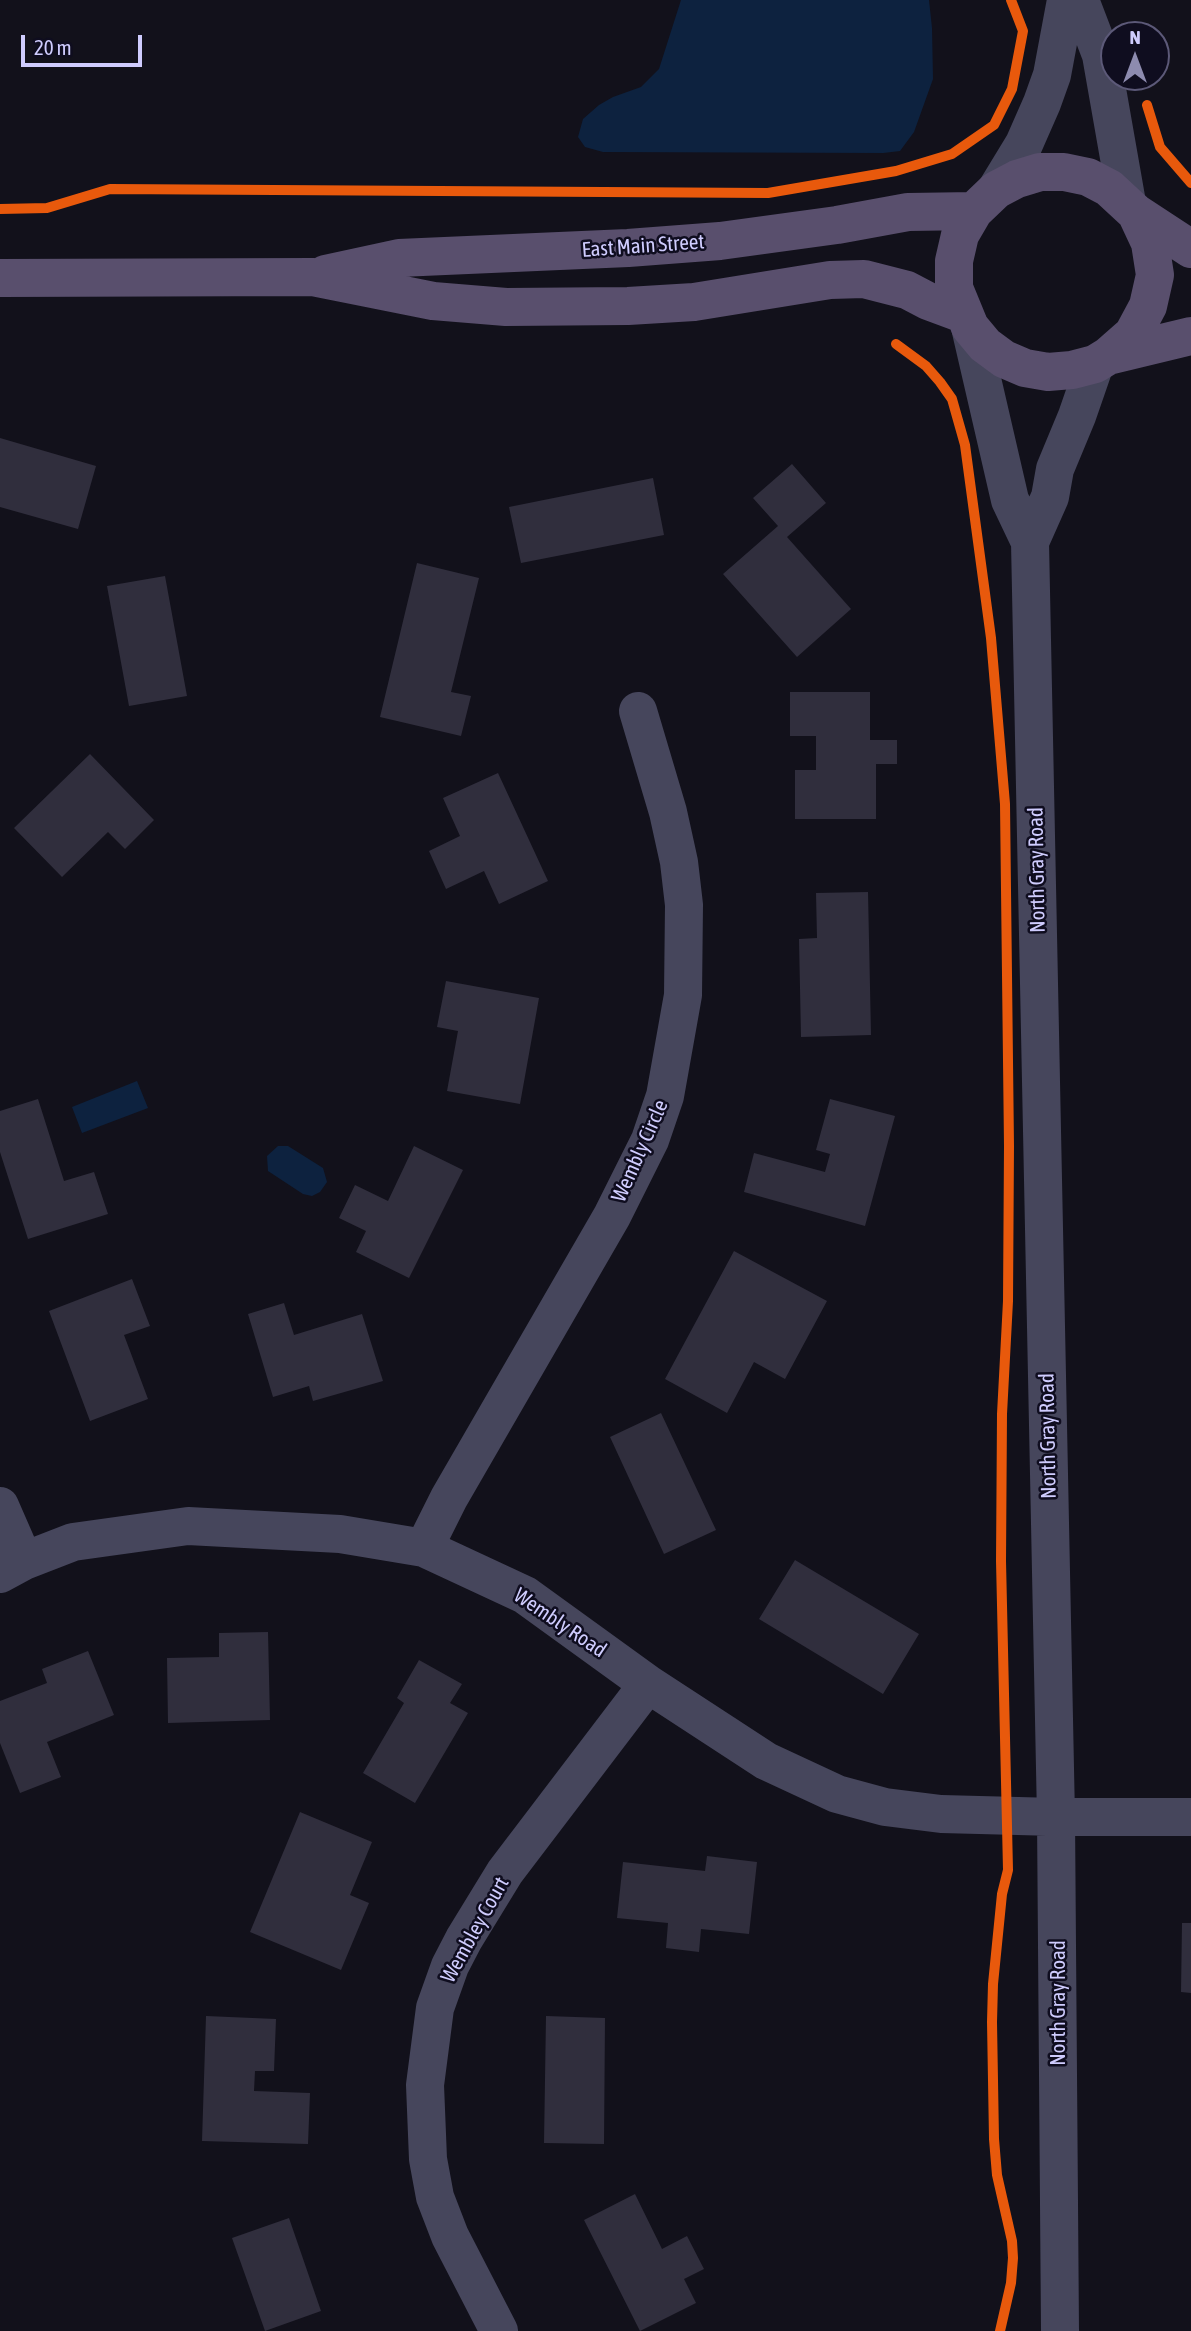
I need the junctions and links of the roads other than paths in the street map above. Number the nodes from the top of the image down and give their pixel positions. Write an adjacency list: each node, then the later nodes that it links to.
1 (1066, 0): 3 (street)
2 (1080, 0): 4 (street)
3 (985, 200): 4 (main road); 6 (main road, East Main Street); 8 (main road)
4 (1132, 209): 5 (main road); 10 (main road)
5 (1191, 249)
6 (313, 277): 7 (main road, East Main Street); 8 (main road, East Main Street)
7 (0, 278)
8 (966, 320): 10 (main road); 11 (street, North Gray Road)
9 (1191, 336): 10 (main road)
10 (1101, 360): 11 (street, North Gray Road)
11 (1030, 542): 18 (street, North Gray Road)
12 (638, 711): 14 (street, Wembly Circle)
13 (0, 1506): 15 (street)
14 (424, 1548): 15 (street, Wembly Road); 16 (street, Wembly Road)
15 (12, 1567)
16 (648, 1684): 18 (street, Wembly Road); 19 (street, Wembley Court)
17 (1191, 1817): 18 (street, Wembly Road)
18 (1056, 1818): 20 (street, North Gray Road)
19 (499, 2331)
20 (1060, 2331)

